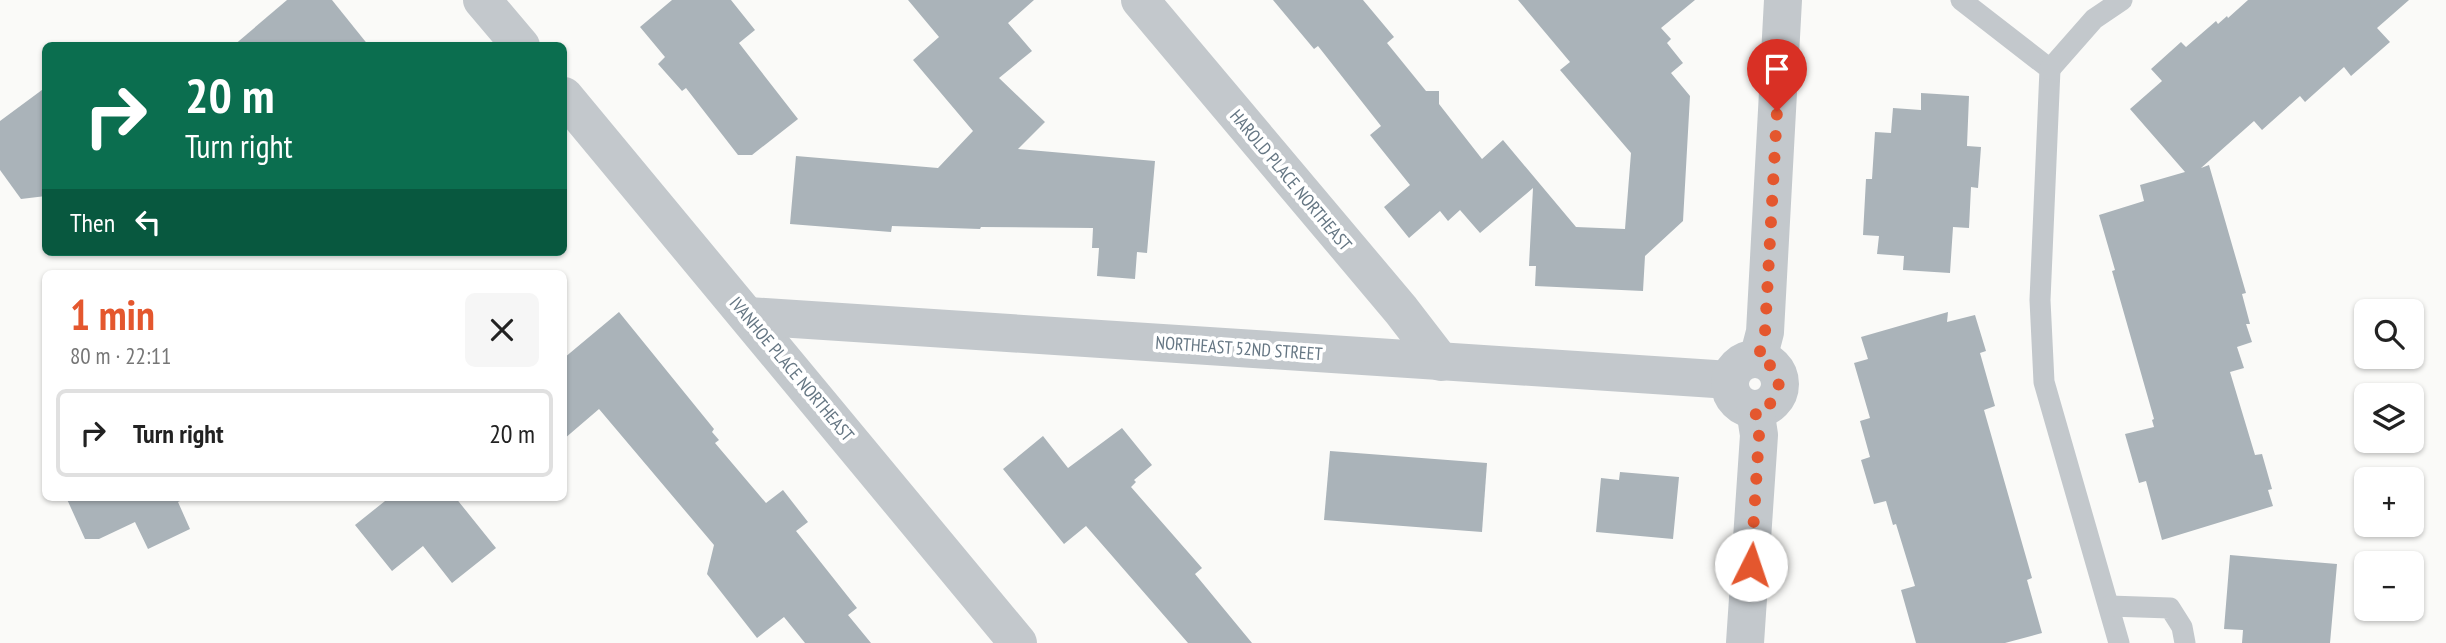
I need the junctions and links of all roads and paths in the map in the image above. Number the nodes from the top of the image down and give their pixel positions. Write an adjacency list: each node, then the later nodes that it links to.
1 (482, 0): 6 (street)
2 (1140, 0): 10 (street, HAROLD PLACE NORTHEAST)
3 (1783, 0): 11 (street)
4 (1961, 0): 7 (lane)
5 (2122, 0): 7 (lane)
6 (518, 42)
7 (2050, 69): 12 (lane)
8 (567, 100): 9 (street, IVANHOE PLACE NORTHEAST)
9 (748, 316): 10 (street, NORTHEAST 52ND STREET); 13 (street, IVANHOE PLACE NORTHEAST)
10 (1441, 362): 11 (street, NORTHEAST 52ND STREET)
11 (1744, 370): 14 (street)
12 (2109, 606): 15 (lane); 16 (lane)
13 (1018, 643)
14 (1745, 643)
15 (2119, 643)
16 (2185, 643)

